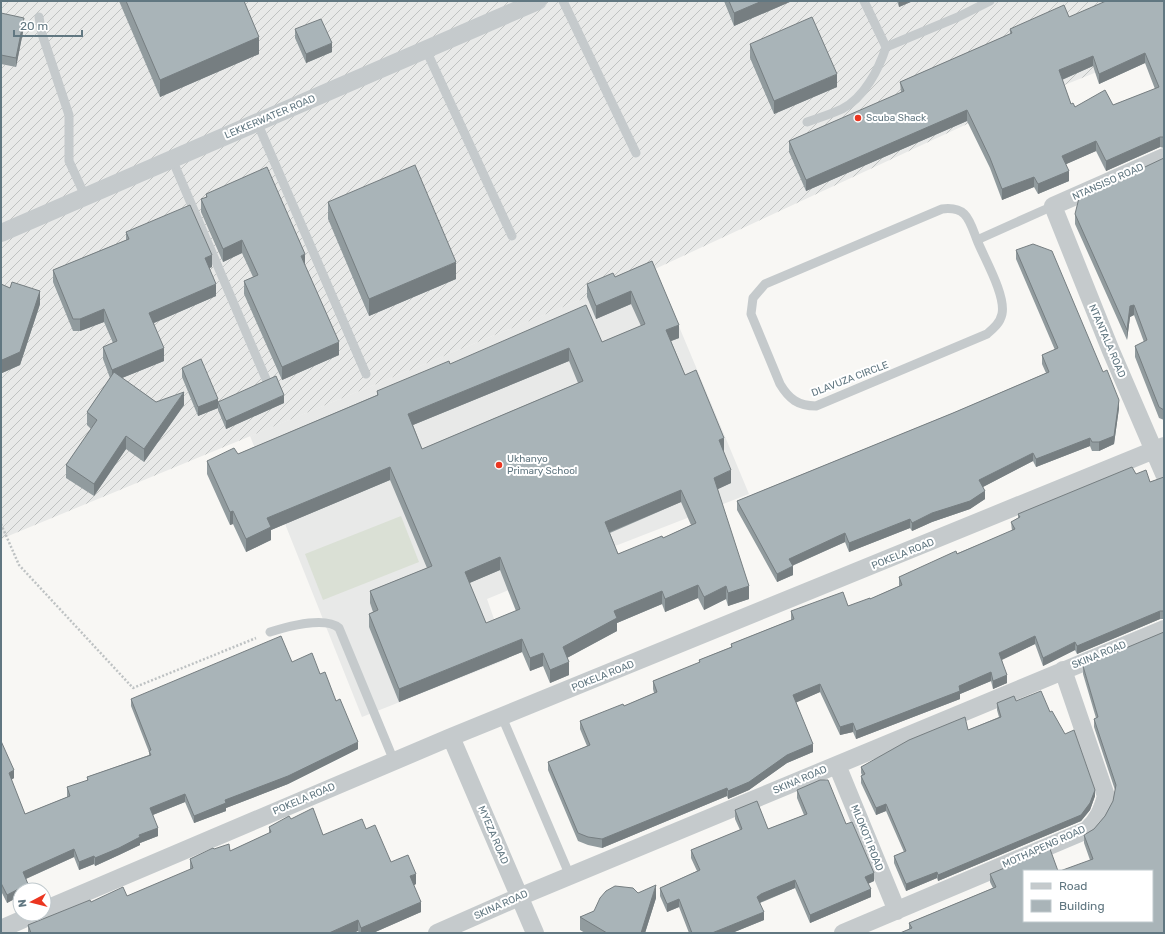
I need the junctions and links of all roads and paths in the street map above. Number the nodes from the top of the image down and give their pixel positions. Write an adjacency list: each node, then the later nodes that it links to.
1 (538, 1): 7 (street, LEKKERWATER ROAD)
2 (563, 1): 10 (lane)
3 (864, 1): 6 (lane)
4 (990, 1): 6 (lane)
5 (39, 17): 13 (lane)
6 (886, 47): 9 (lane)
7 (426, 50): 8 (street, LEKKERWATER ROAD); 16 (lane)
8 (257, 122): 12 (street, LEKKERWATER ROAD); 18 (lane)
9 (807, 122)
10 (636, 153)
11 (1164, 157): 14 (street, NTANSISO ROAD)
12 (172, 159): 13 (street, LEKKERWATER ROAD); 19 (lane)
13 (85, 196): 15 (street, LEKKERWATER ROAD)
14 (1053, 206): 17 (lane); 20 (street, NTANTALA ROAD)
15 (1, 233)
16 (512, 236)
17 (976, 240): 17 (lane, DLAVUZA CIRCLE)
18 (366, 374)
19 (266, 379)
20 (1159, 448): 21 (street, NTANTALA ROAD); 26 (street, POKELA ROAD)
21 (1164, 474)
22 (1, 524): 24 (path)
23 (1164, 629): 25 (street, SKINA ROAD)
24 (270, 632): 28 (lane)
25 (1063, 670): 29 (street, SKINA ROAD); 33 (street, MOTHAPENG ROAD)
26 (502, 716): 27 (street, POKELA ROAD); 30 (lane)
27 (451, 737): 28 (street, POKELA ROAD); 31 (street, MYEZA ROAD)
28 (394, 761): 32 (street, POKELA ROAD)
29 (837, 765): 30 (street, SKINA ROAD); 33 (street, MLOKOTI ROAD)
30 (570, 876): 31 (street, SKINA ROAD)
31 (520, 897): 36 (street, SKINA ROAD); 37 (street, MYEZA ROAD)
32 (52, 907)
33 (897, 911): 38 (street, MOTHAPENG ROAD)
34 (17, 922): 35 (street)
35 (1, 929)
36 (437, 933)
37 (535, 933)
38 (843, 933)

